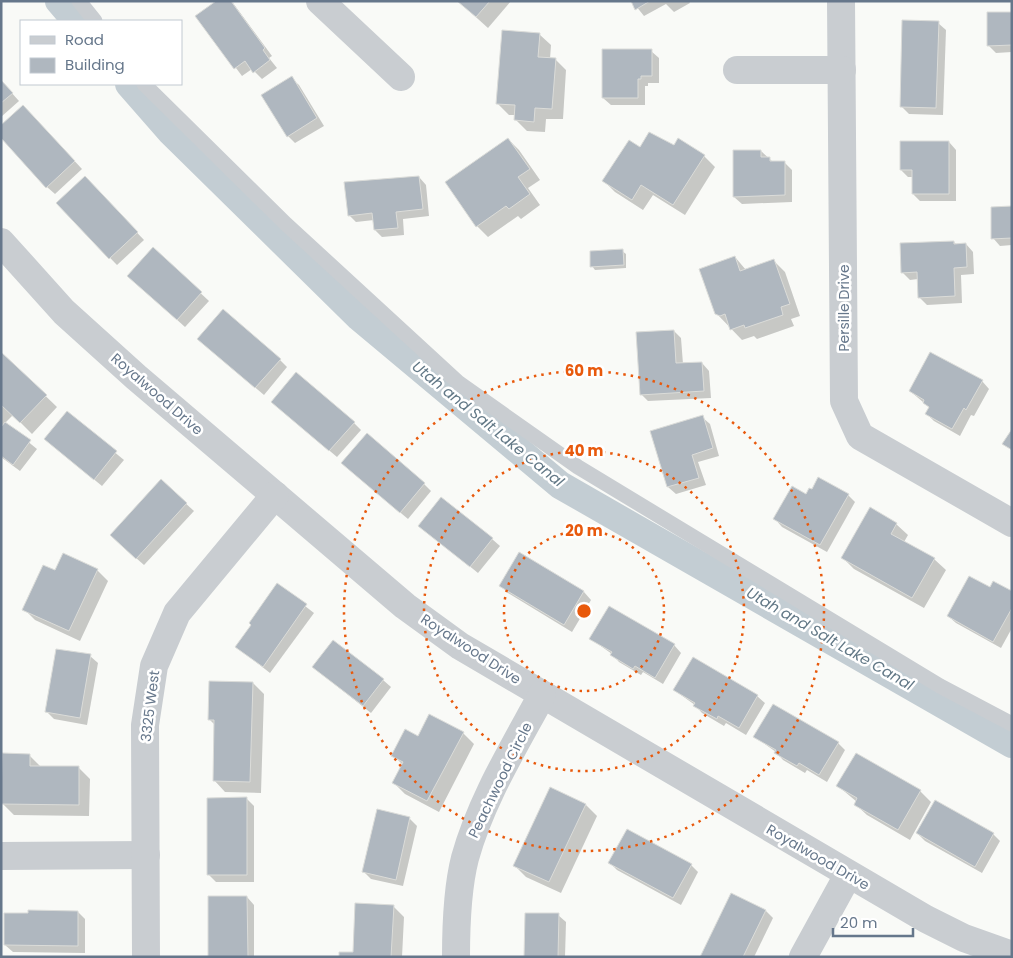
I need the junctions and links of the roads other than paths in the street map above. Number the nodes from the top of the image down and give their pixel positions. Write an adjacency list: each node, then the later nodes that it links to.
1 (79, 1): 4 (lane)
2 (320, 1): 7 (street)
3 (840, 1): 6 (street, Persille Drive)
4 (93, 20)
5 (736, 70): 6 (street)
6 (842, 70): 11 (street, Persille Drive)
7 (401, 77)
8 (145, 85): 13 (lane)
9 (1, 242): 10 (street, Royalwood Drive)
10 (275, 495): 12 (street, Royalwood Drive); 14 (street, 3325 West)
11 (1012, 522)
12 (542, 695): 16 (street, Royalwood Drive); 19 (street, Peachwood Circle)
13 (1012, 724)
14 (146, 855): 15 (street); 18 (street, 3325 West)
15 (1, 856)
16 (848, 875): 17 (street, Royalwood Drive); 20 (street)
17 (1012, 956)
18 (146, 957)
19 (456, 957)
20 (803, 957)

